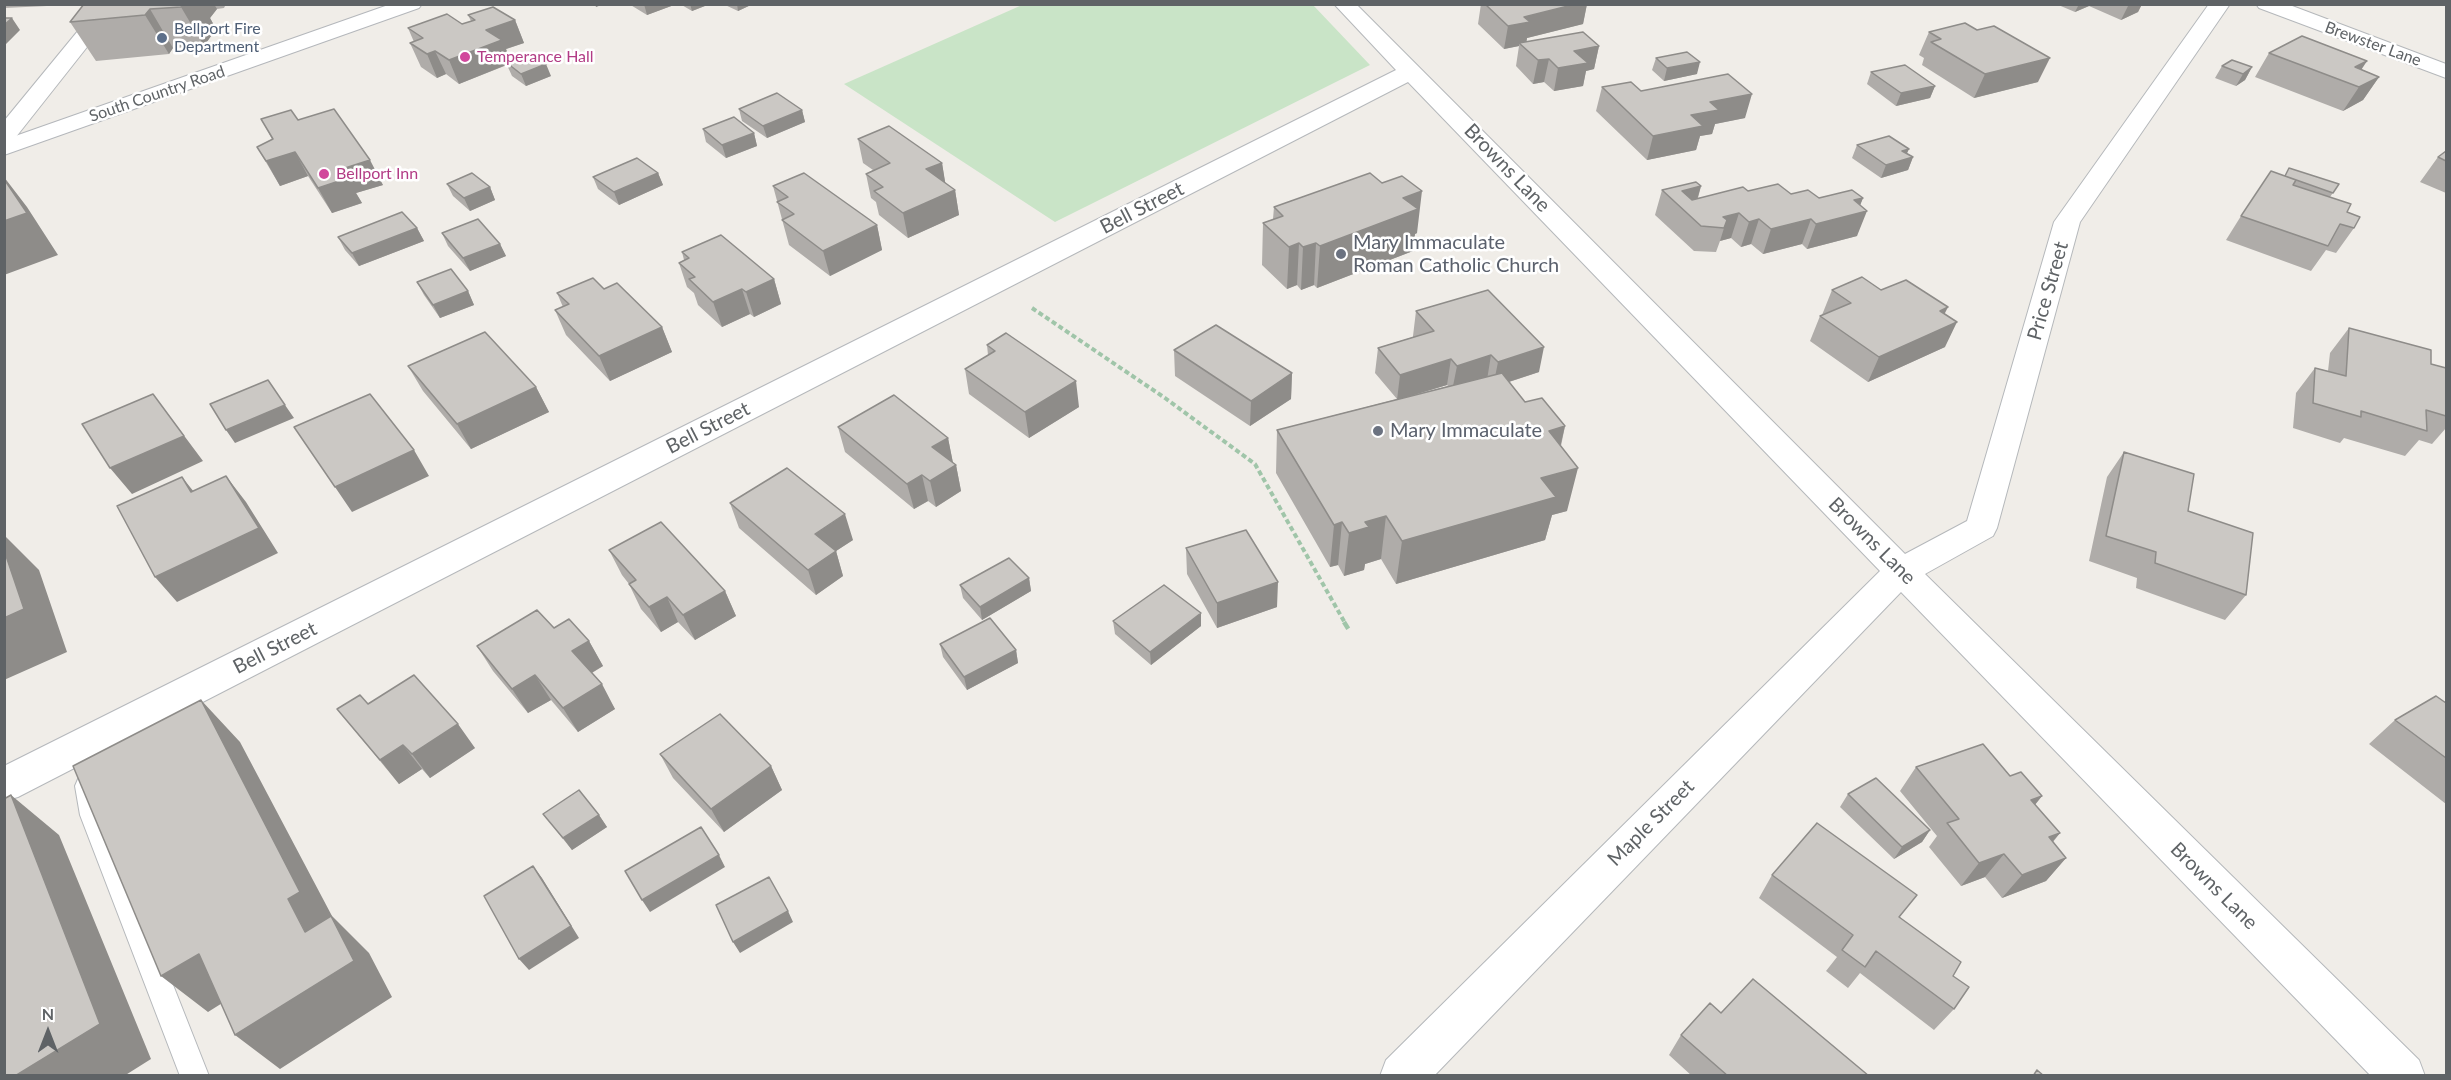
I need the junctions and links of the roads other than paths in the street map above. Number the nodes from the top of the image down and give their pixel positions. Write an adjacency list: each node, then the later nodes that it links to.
1 (111, 4): 8 (street)
2 (412, 4): 9 (street, South Country Road)
3 (1344, 4): 6 (street, Browns Lane)
4 (2220, 4): 10 (street, Price Street)
5 (2266, 4): 7 (street, Brewster Lane)
6 (1412, 71): 10 (street, Browns Lane); 11 (street, Bell Street)
7 (2446, 71)
8 (4, 137)
9 (4, 148)
10 (1901, 571): 14 (street, Maple Street); 15 (street, Browns Lane)
11 (79, 747): 12 (street, Bell Street); 13 (lane)
12 (4, 785)
13 (195, 1076)
14 (1402, 1076)
15 (2403, 1076)

